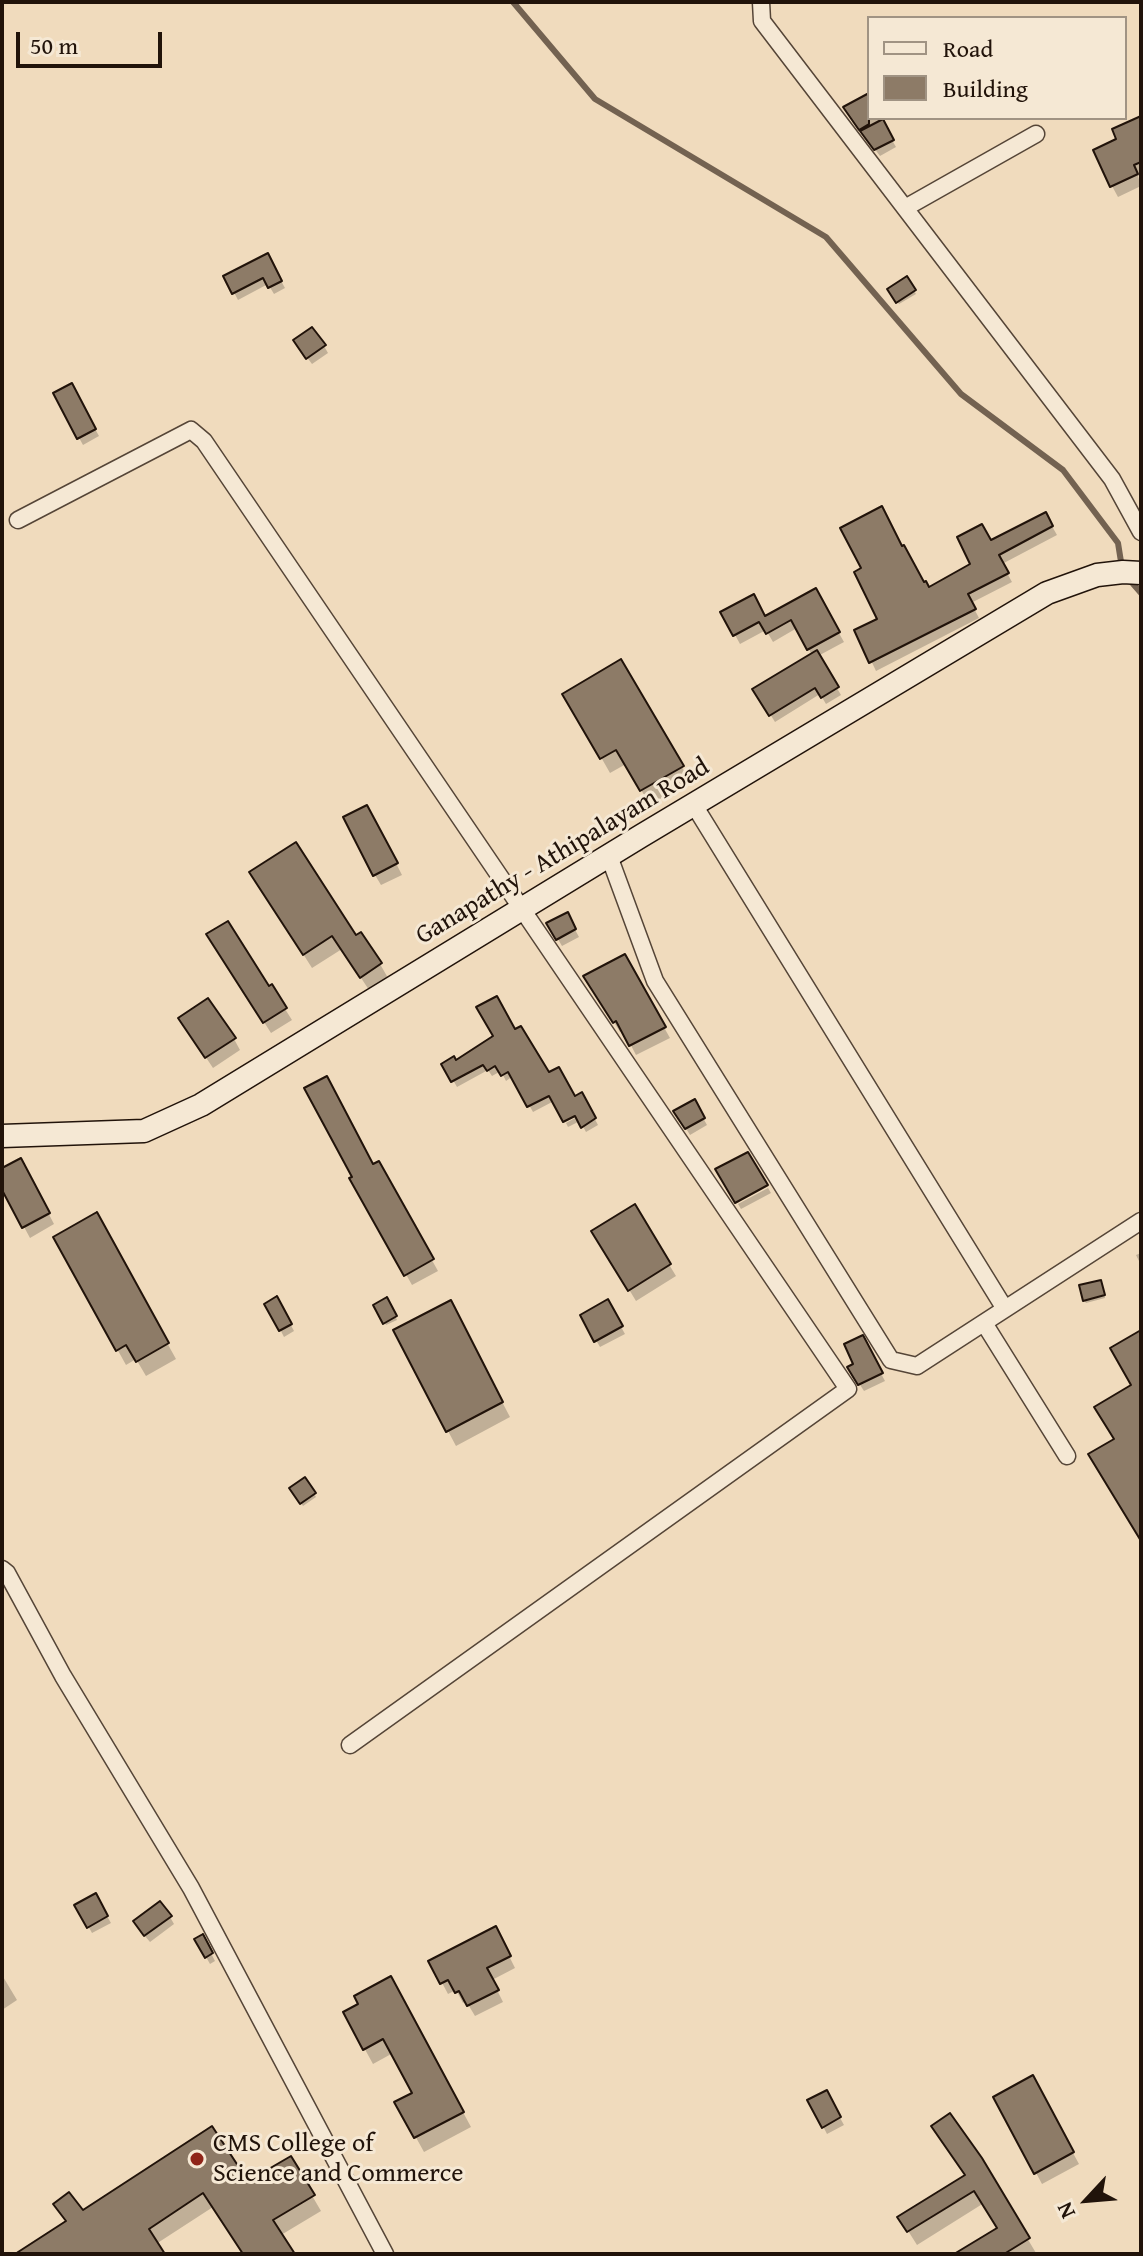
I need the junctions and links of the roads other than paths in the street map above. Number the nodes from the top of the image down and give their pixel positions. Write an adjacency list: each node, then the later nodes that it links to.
1 (761, 2): 3 (street)
2 (1036, 134): 3 (street)
3 (905, 208): 5 (street)
4 (18, 520): 9 (street)
5 (1141, 532)
6 (1141, 573): 7 (main road, Ganapathy - Athipalayam Road)
7 (694, 805): 8 (main road, Ganapathy - Athipalayam Road); 12 (street)
8 (609, 856): 9 (main road, Ganapathy - Athipalayam Road); 13 (street)
9 (521, 909): 10 (main road, Ganapathy - Athipalayam Road); 16 (street)
10 (2, 1136)
11 (1141, 1221): 12 (street)
12 (1005, 1309): 13 (street)
13 (984, 1323): 14 (street)
14 (1067, 1456)
15 (2, 1569): 17 (street)
16 (350, 1745)
17 (385, 2254)

